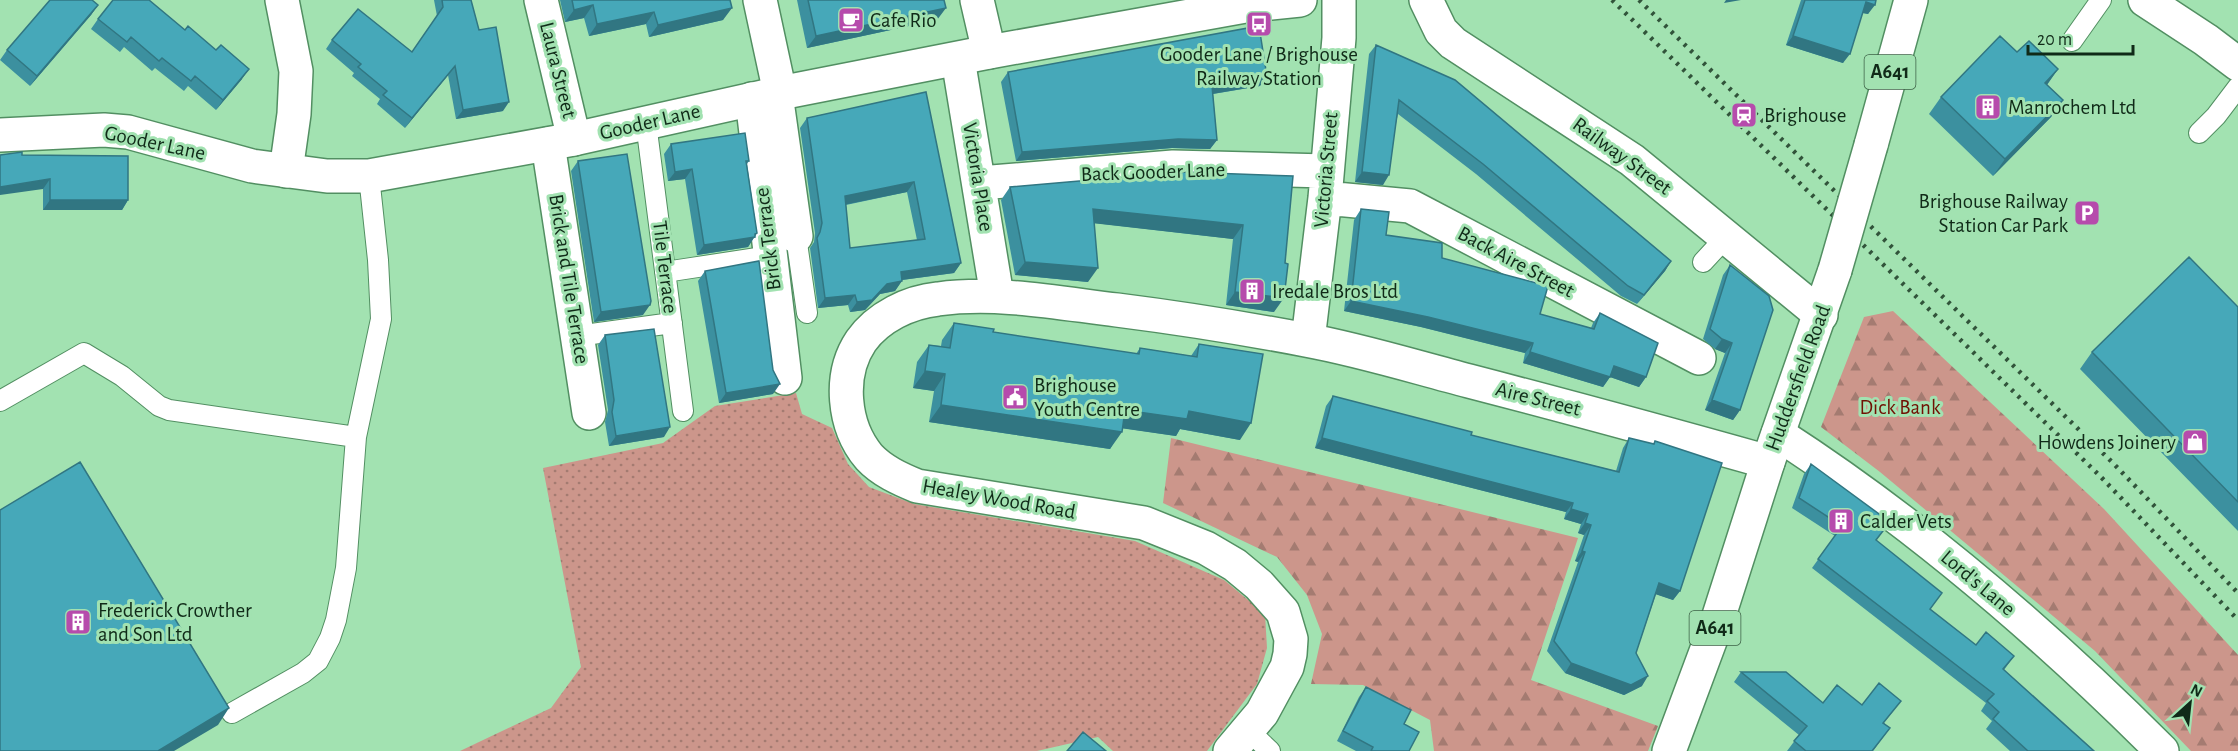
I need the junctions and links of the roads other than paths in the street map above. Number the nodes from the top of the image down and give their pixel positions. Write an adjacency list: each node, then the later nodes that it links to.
1 (282, 0): 22 (street)
2 (541, 0): 21 (street, Laura Street)
3 (760, 0): 17 (street)
4 (977, 0): 13 (street)
5 (1300, 0): 11 (street, Gooder Lane)
6 (1339, 0): 25 (street, Victoria Street)
7 (1426, 0): 27 (street, Railway Street)
8 (1911, 0): 33 (street, Huddersfield Road / A641, bridge)
9 (2101, 0): 12 (lane)
10 (2145, 0): 15 (street)
11 (1218, 6): 13 (street, Gooder Lane)
12 (2072, 41)
13 (989, 52): 14 (street, Gooder Lane)
14 (958, 59): 17 (street, Gooder Lane); 24 (street, Victoria Place)
15 (2238, 64)
16 (2238, 87): 19 (lane)
17 (769, 96): 18 (street, Gooder Lane); 26 (street); 28 (street, Brick Terrace)
18 (646, 123): 21 (street, Gooder Lane); 30 (lane, Tile Terrace)
19 (2199, 133)
20 (0, 135): 22 (street, Gooder Lane)
21 (561, 142): 23 (street, Gooder Lane); 35 (street, Brick and Tile Terrace)
22 (286, 171): 23 (street, Gooder Lane)
23 (369, 176): 42 (lane)
24 (980, 183): 25 (street, Back Gooder Lane); 31 (street, Victoria Place)
25 (1325, 184): 36 (street, Victoria Street); 37 (street, Back Aire Street)
26 (796, 236): 32 (lane)
27 (1728, 236): 29 (lane); 33 (street, Railway Street)
28 (770, 256): 30 (lane); 38 (street, Brick Terrace)
29 (1703, 262)
30 (665, 272): 34 (lane, Tile Terrace)
31 (997, 296): 36 (street, Healey Wood Road); 45 (street, Healey Wood Road)
32 (807, 313)
33 (1821, 315): 43 (street, Huddersfield Road / A641)
34 (672, 323): 35 (lane); 40 (lane, Tile Terrace)
35 (577, 336): 41 (street, Brick and Tile Terrace)
36 (1308, 340): 43 (street, Aire Street)
37 (1699, 358)
38 (784, 378)
39 (0, 401): 42 (lane)
40 (683, 411)
41 (589, 413)
42 (356, 436): 44 (lane)
43 (1773, 448): 46 (street, Huddersfield Road / A641); 47 (street, Lord's Lane)
44 (232, 712)
45 (1249, 744)
46 (1669, 751)
47 (2162, 751)

